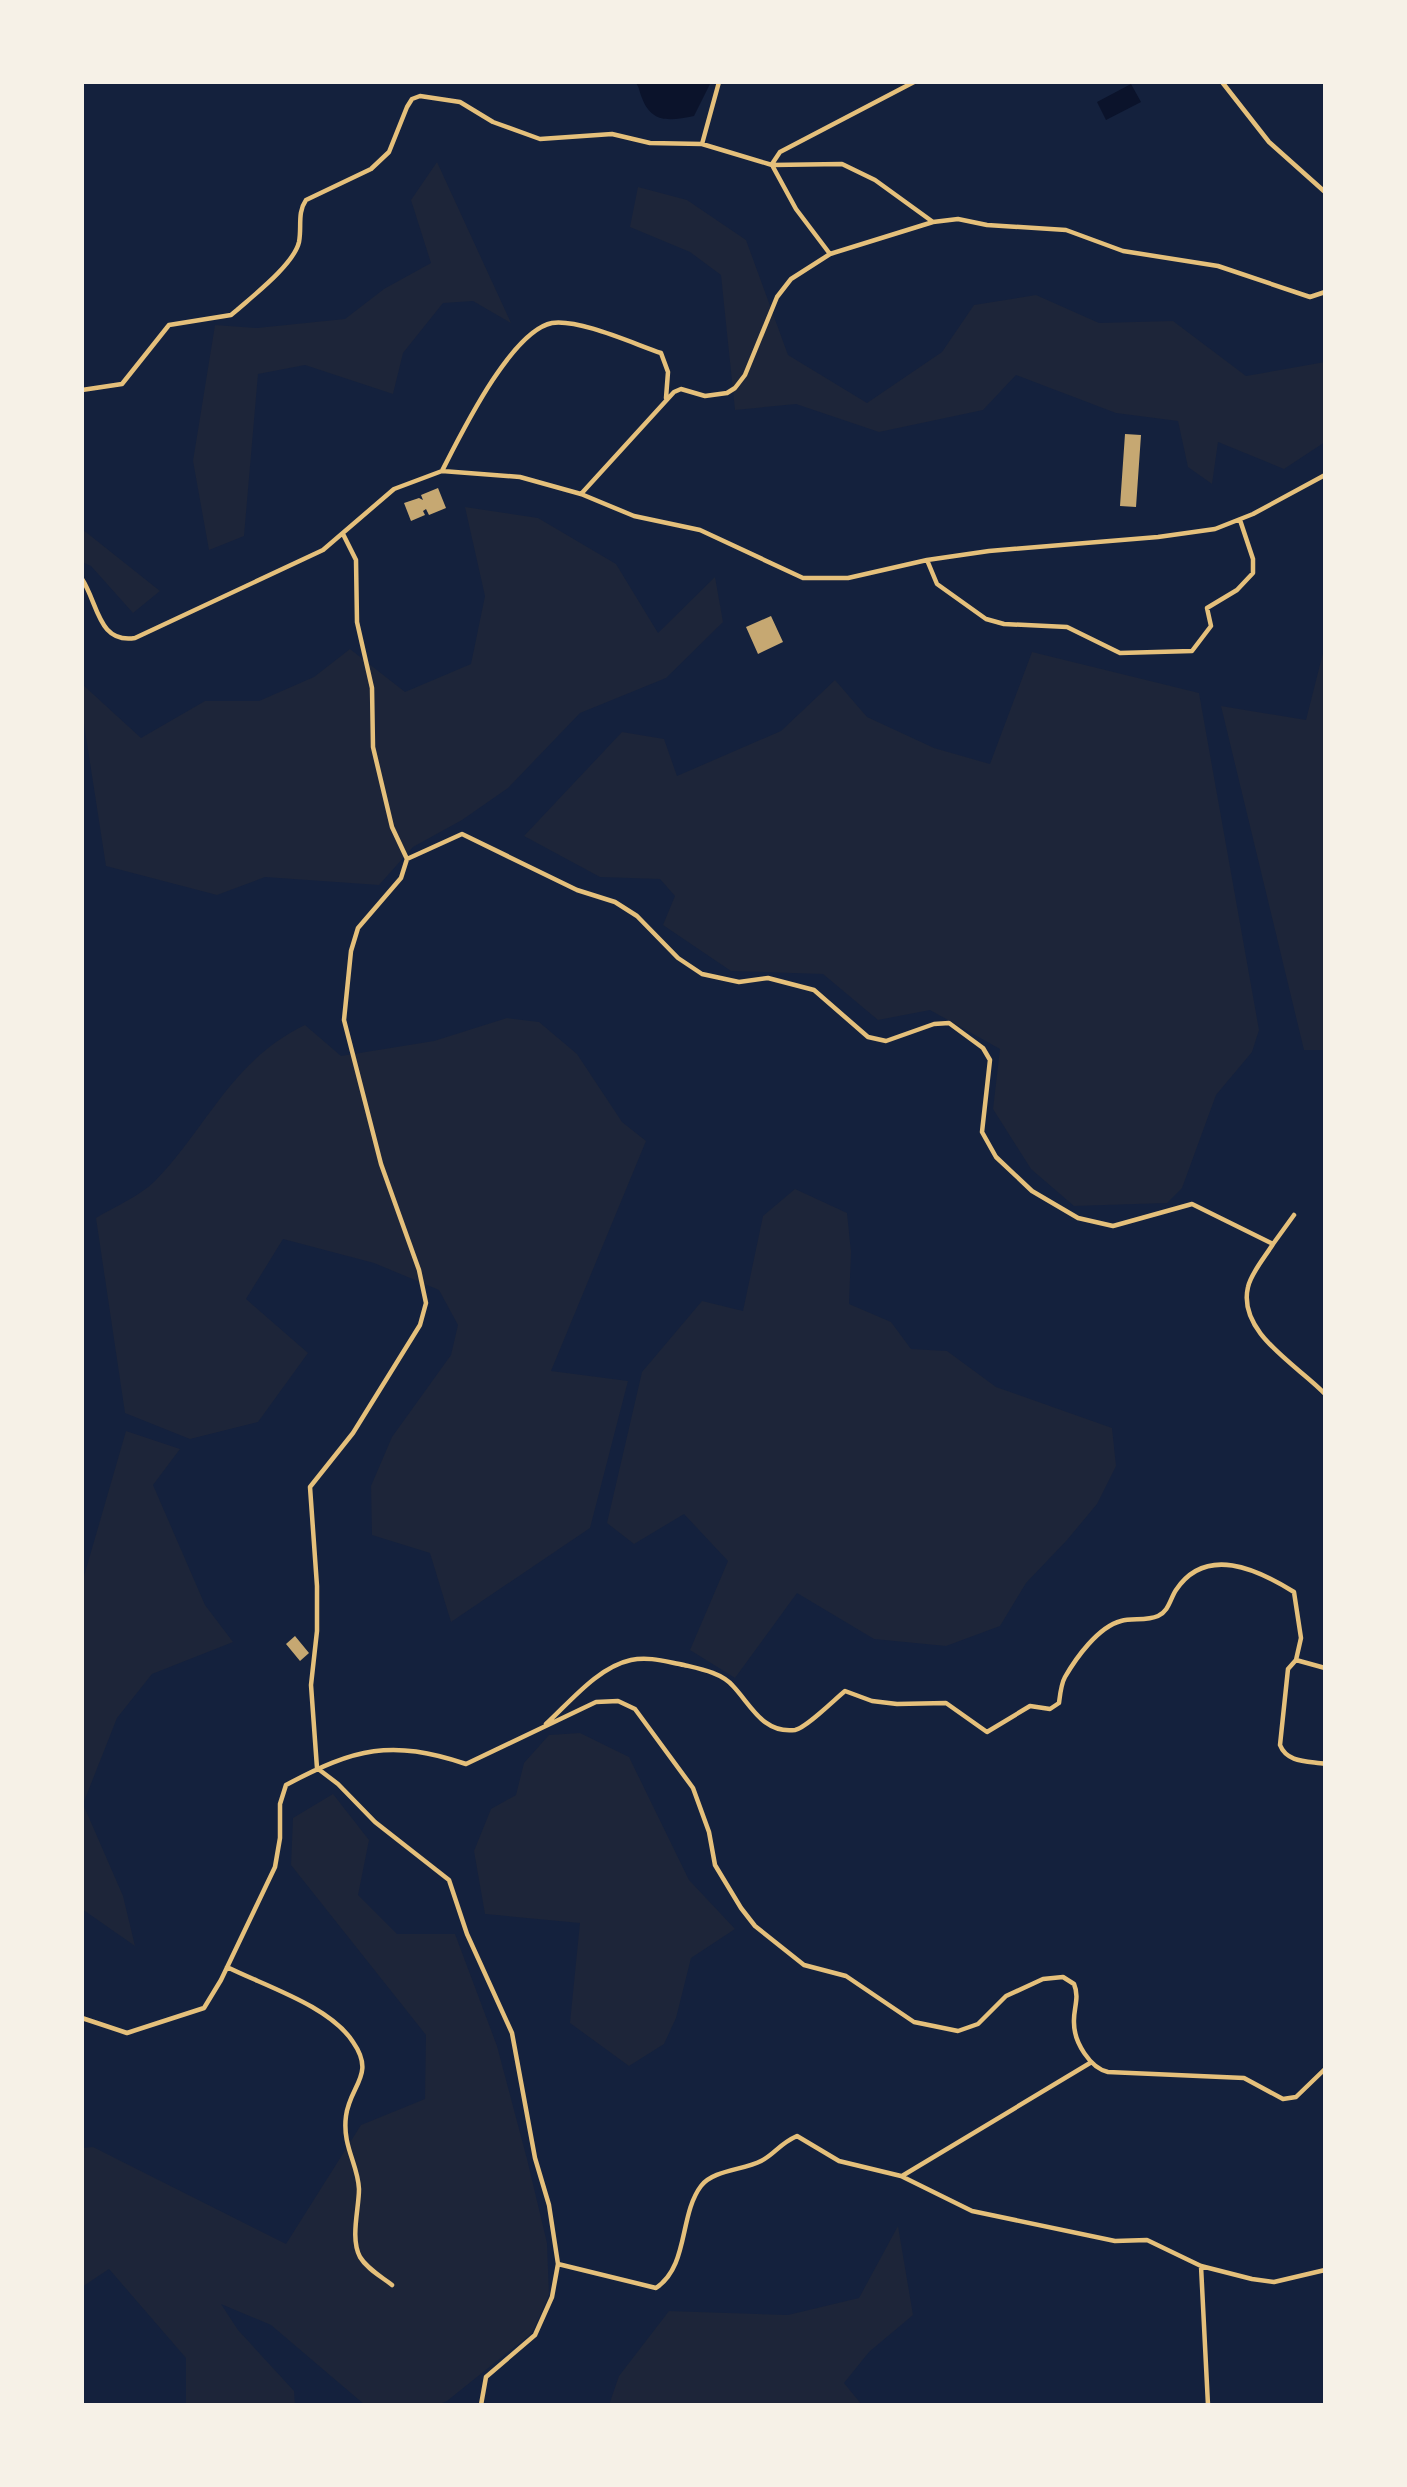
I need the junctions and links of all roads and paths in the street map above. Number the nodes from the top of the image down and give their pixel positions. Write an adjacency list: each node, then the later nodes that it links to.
1 (719, 82): 4 (street)
2 (914, 82): 5 (street)
3 (1222, 82): 6 (street)
4 (702, 144): 5 (street); 10 (street)
5 (772, 165): 7 (street); 8 (street)
6 (1325, 192)
7 (933, 222): 8 (street); 9 (street)
8 (830, 254): 11 (street)
9 (1325, 292)
10 (82, 390)
11 (666, 399): 12 (street); 14 (street)
12 (442, 471): 14 (street); 16 (street)
13 (1325, 475): 15 (street)
14 (581, 494): 17 (street)
15 (1240, 520): 17 (street); 17 (street)
16 (343, 534): 18 (street); 19 (street)
17 (927, 560)
18 (82, 579)
19 (407, 859): 21 (street); 27 (street)
20 (1294, 1215): 21 (street)
21 (1273, 1244): 22 (street)
22 (1325, 1394)
23 (1296, 1660): 24 (street); 25 (street); 26 (street)
24 (1325, 1668)
25 (542, 1727): 27 (street); 30 (street)
26 (1325, 1764)
27 (317, 1768): 28 (street); 33 (street)
28 (227, 1967): 29 (street); 36 (street)
29 (82, 2018)
30 (1090, 2063): 31 (street); 32 (street)
31 (1325, 2069)
32 (901, 2176): 33 (street); 34 (street)
33 (558, 2264): 37 (street)
34 (1201, 2266): 35 (street); 38 (street)
35 (1325, 2270)
36 (392, 2285)
37 (481, 2405)
38 (1208, 2405)

